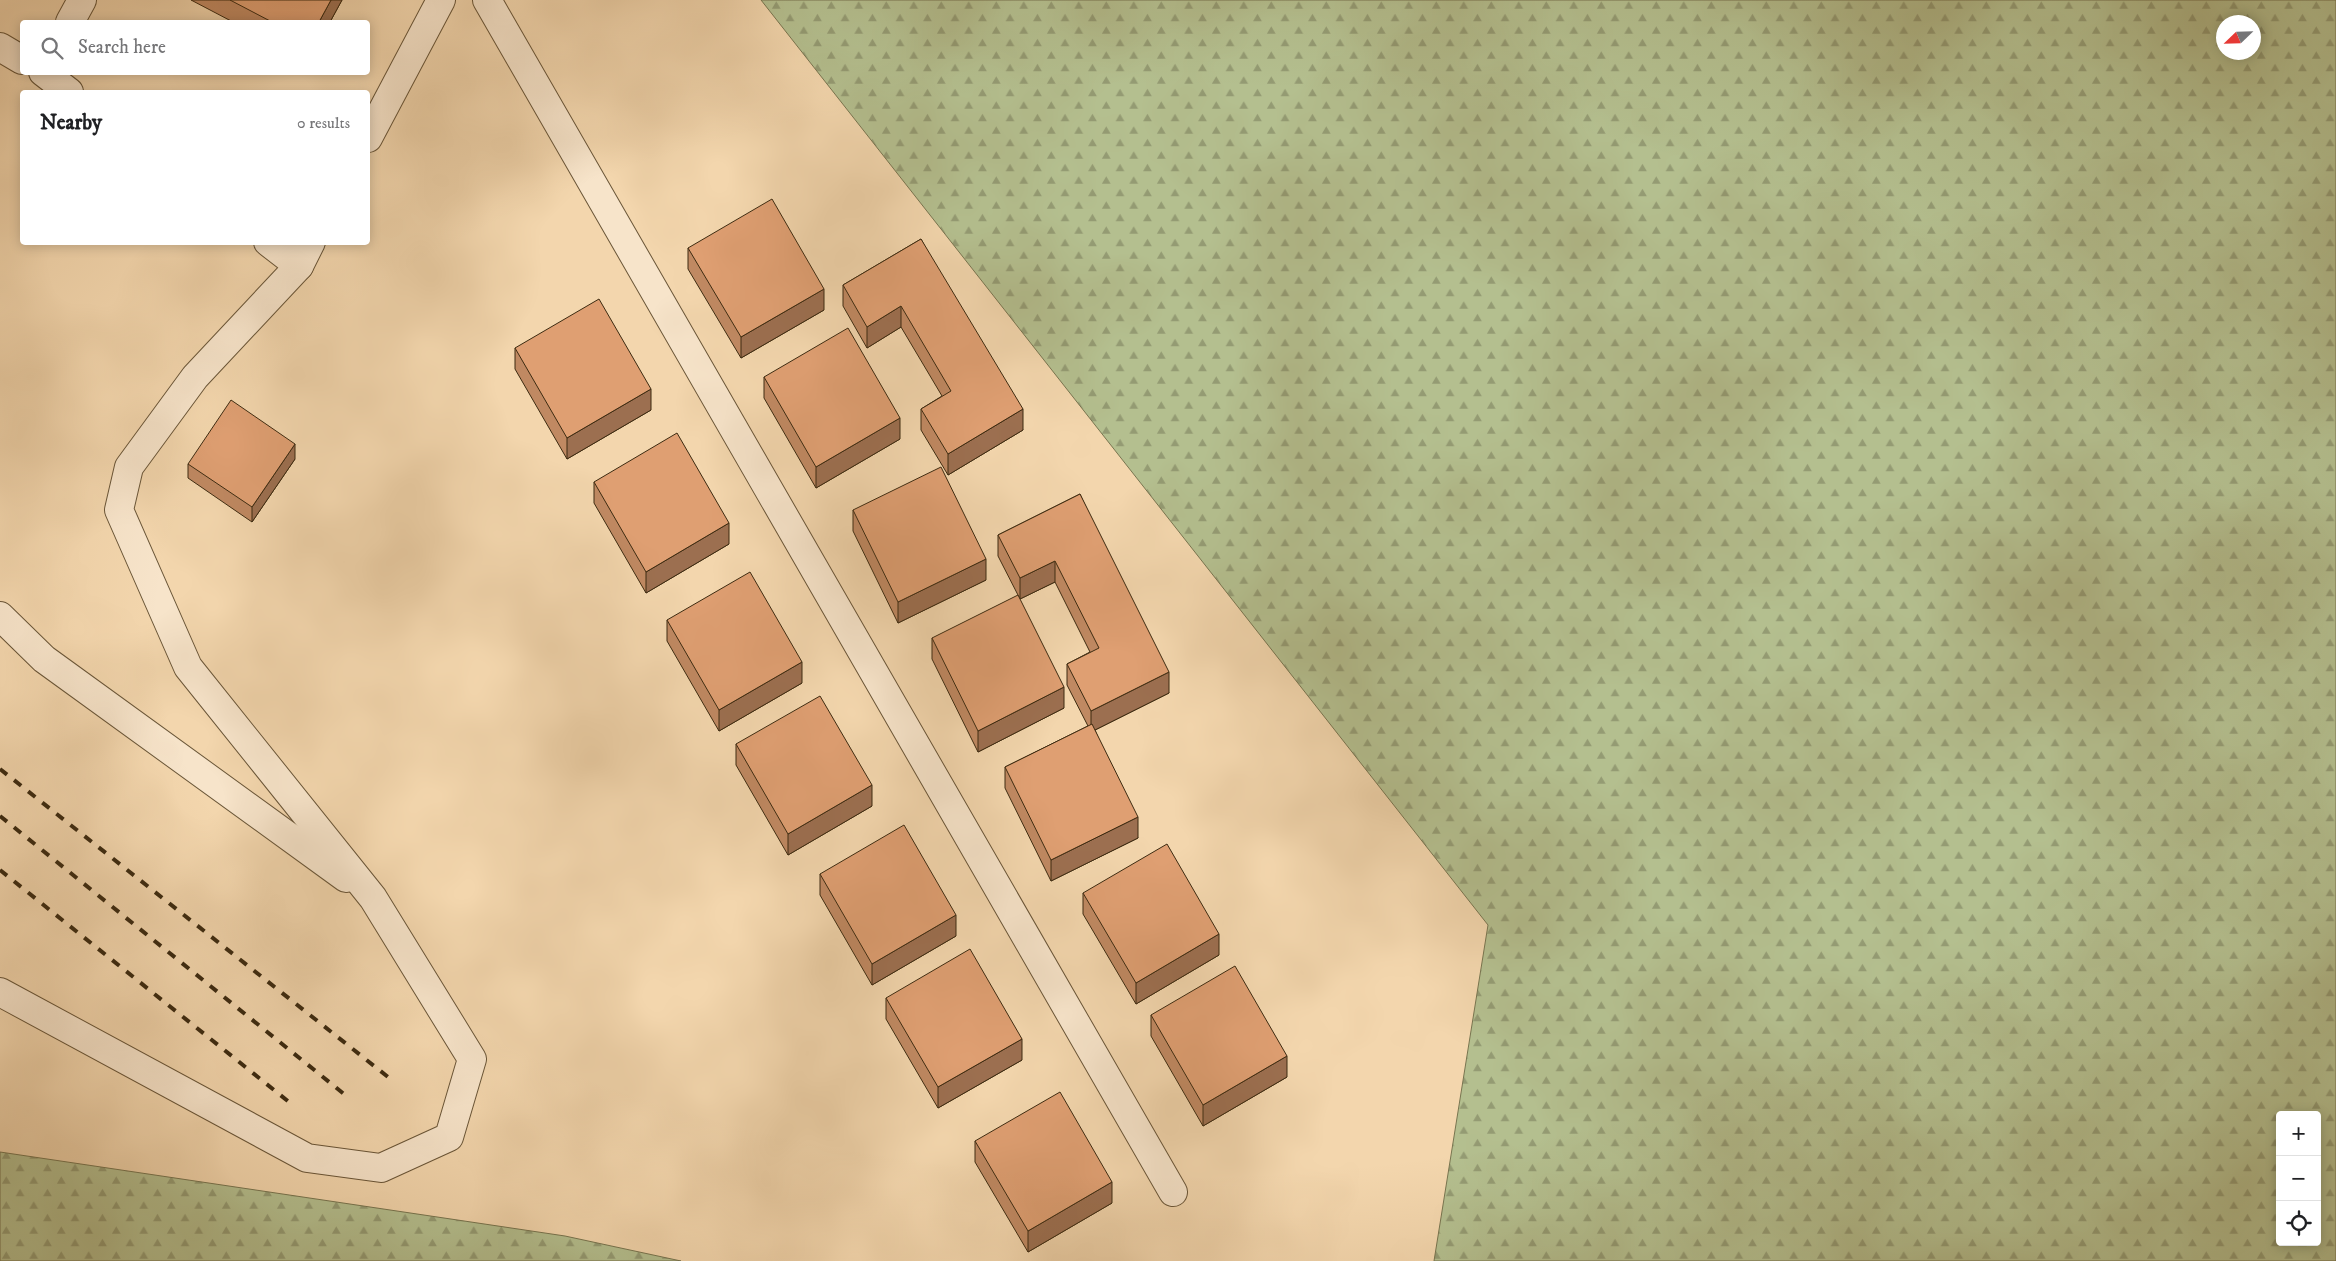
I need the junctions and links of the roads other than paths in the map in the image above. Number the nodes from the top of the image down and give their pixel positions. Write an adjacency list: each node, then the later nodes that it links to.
1 (82, 0): 4 (street)
2 (442, 0): 9 (street)
3 (487, 0): 15 (street)
4 (71, 20)
5 (0, 46): 6 (street)
6 (20, 59)
7 (46, 75): 8 (street)
8 (67, 90)
9 (370, 134)
10 (277, 245): 11 (street)
11 (305, 254): 13 (street)
12 (0, 616): 13 (street)
13 (373, 898): 14 (street)
14 (0, 992)
15 (1173, 1192)

